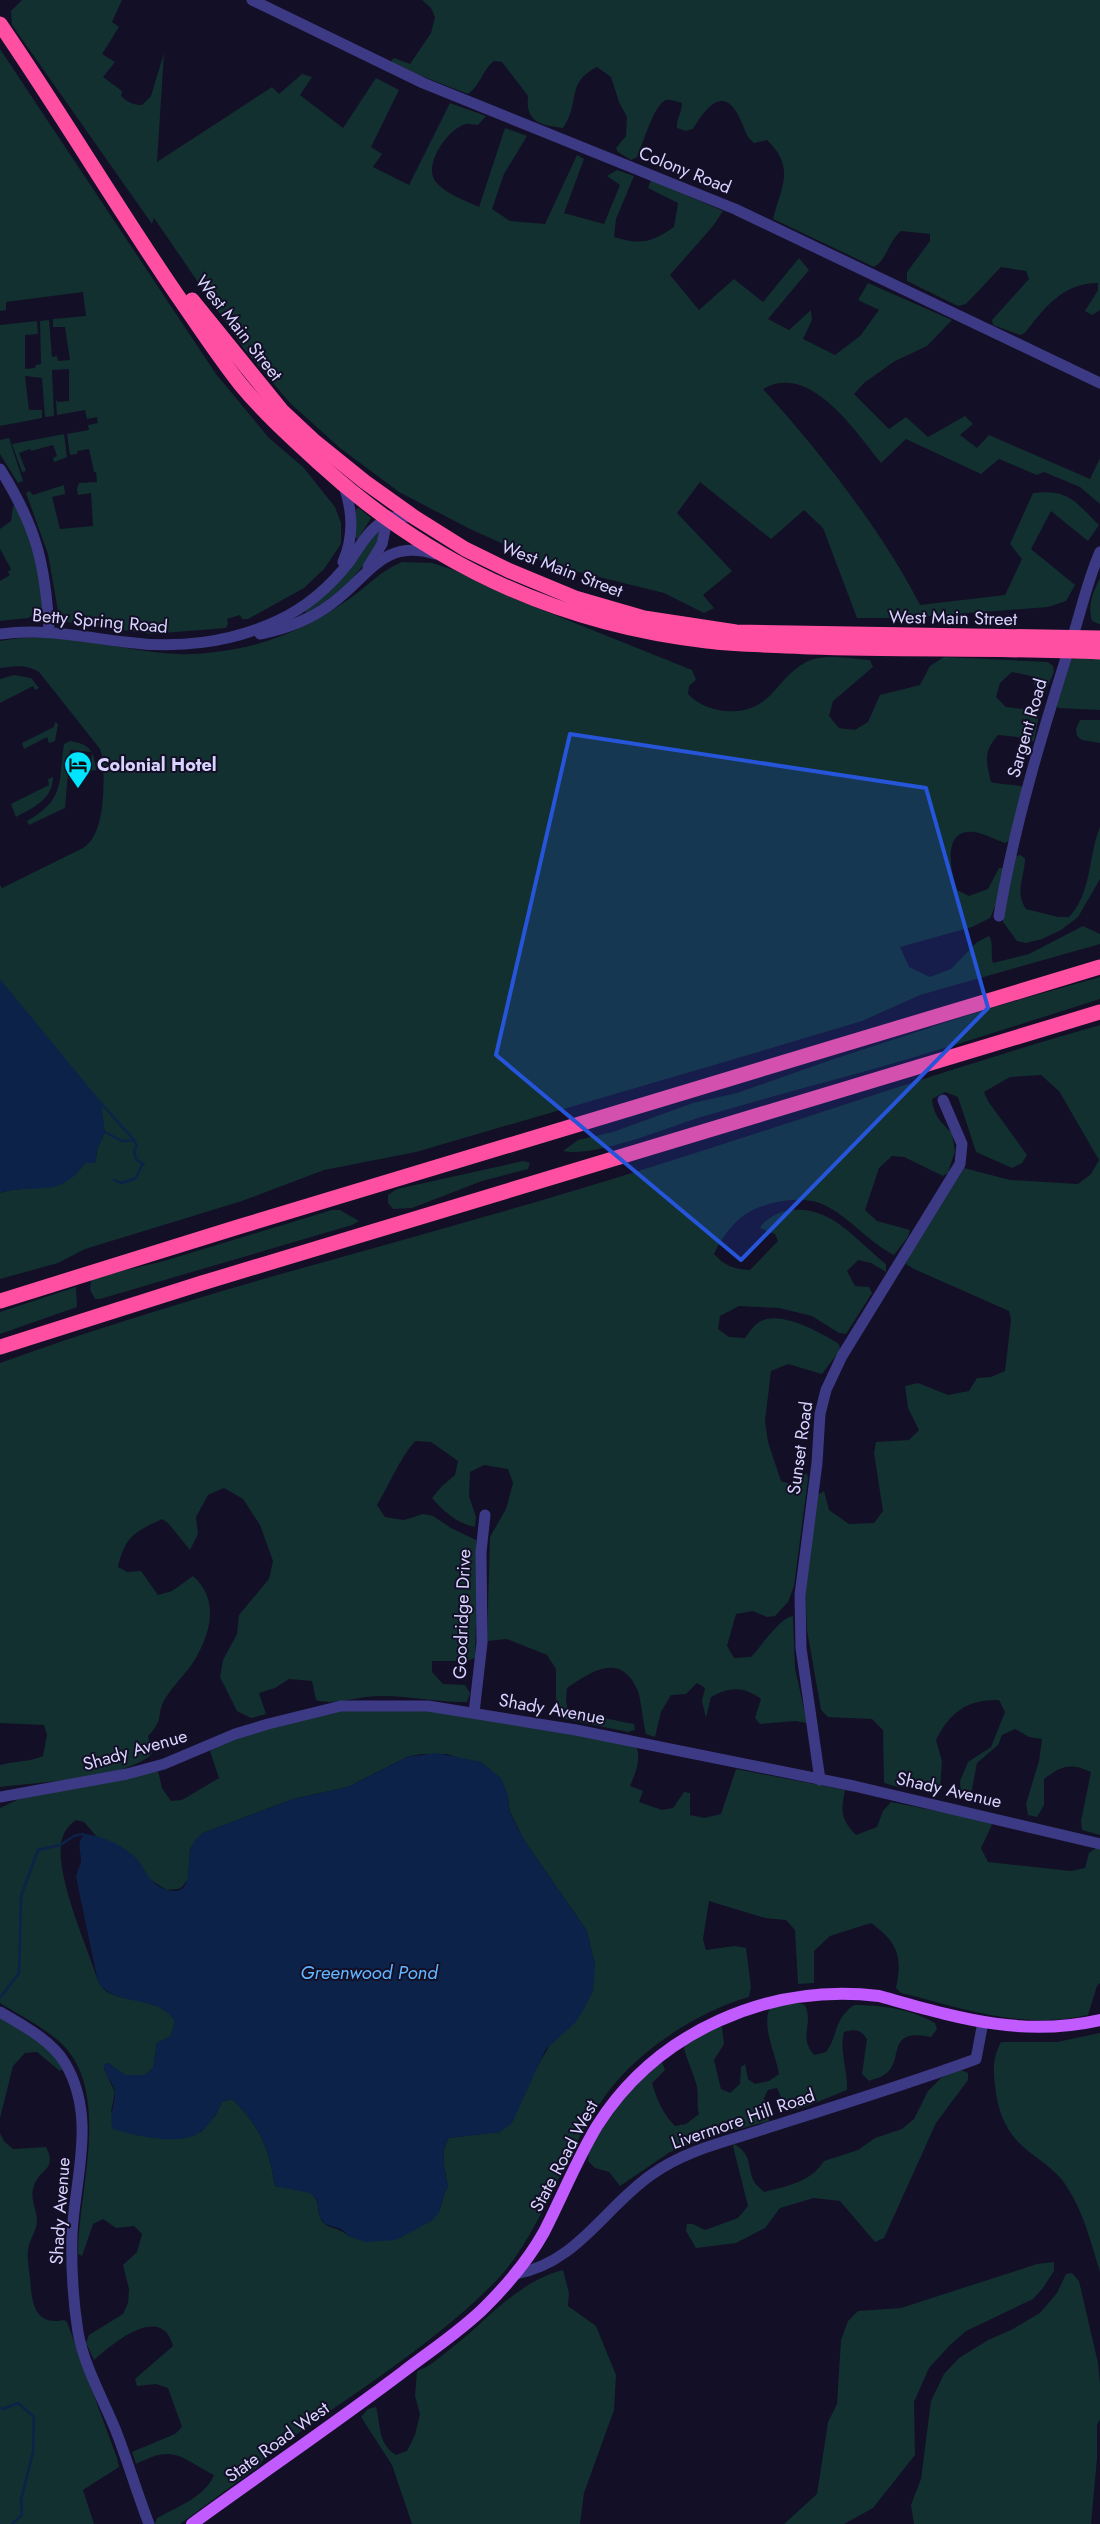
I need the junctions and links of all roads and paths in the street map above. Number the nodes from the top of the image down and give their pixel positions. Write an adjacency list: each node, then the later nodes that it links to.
1 (252, 0): 4 (street, Colony Road)
2 (0, 24): 3 (highway)
3 (23, 59): 6 (highway, West Main Street); 7 (highway, West Main Street)
4 (1100, 383)
5 (0, 468): 14 (street)
6 (344, 486): 9 (highway, West Main Street); 12 (street, Betty Spring Road)
7 (382, 495): 8 (highway, West Main Street); 9 (street, Betty Spring Road)
8 (414, 517): 9 (street); 18 (highway, West Main Street)
9 (388, 520): 11 (highway, West Main Street); 12 (street, Betty Spring Road); 13 (street, Betty Spring Road)
10 (1100, 552): 18 (street, Sargent Road)
11 (442, 556): 13 (street, Betty Spring Road); 18 (highway, West Main Street)
12 (338, 575): 16 (street, Betty Spring Road)
13 (362, 578): 16 (street, Betty Spring Road)
14 (49, 632): 15 (street, Betty Spring Road); 16 (street, Betty Spring Road)
15 (0, 634)
16 (226, 638)
17 (1100, 638): 18 (highway, West Main Street)
18 (1070, 644): 19 (highway, West Main Street); 20 (street, Sargent Road)
19 (1100, 652)
20 (999, 916)
21 (1100, 966): 24 (highway)
22 (1100, 1012): 25 (highway)
23 (943, 1100): 28 (street, Sunset Road)
24 (0, 1301)
25 (0, 1347)
26 (485, 1515): 27 (street, Goodridge Drive)
27 (474, 1713): 28 (street, Shady Avenue); 29 (street, Shady Avenue)
28 (820, 1780): 30 (street, Shady Avenue)
29 (0, 1797)
30 (1100, 1844)
31 (0, 2012): 35 (street, Shady Avenue)
32 (1100, 2020): 33 (main road, State Road West)
33 (983, 2022): 34 (street, Livermore Hill Road); 34 (main road, State Road West)
34 (515, 2274): 36 (main road, State Road West)
35 (149, 2524)
36 (192, 2524)

